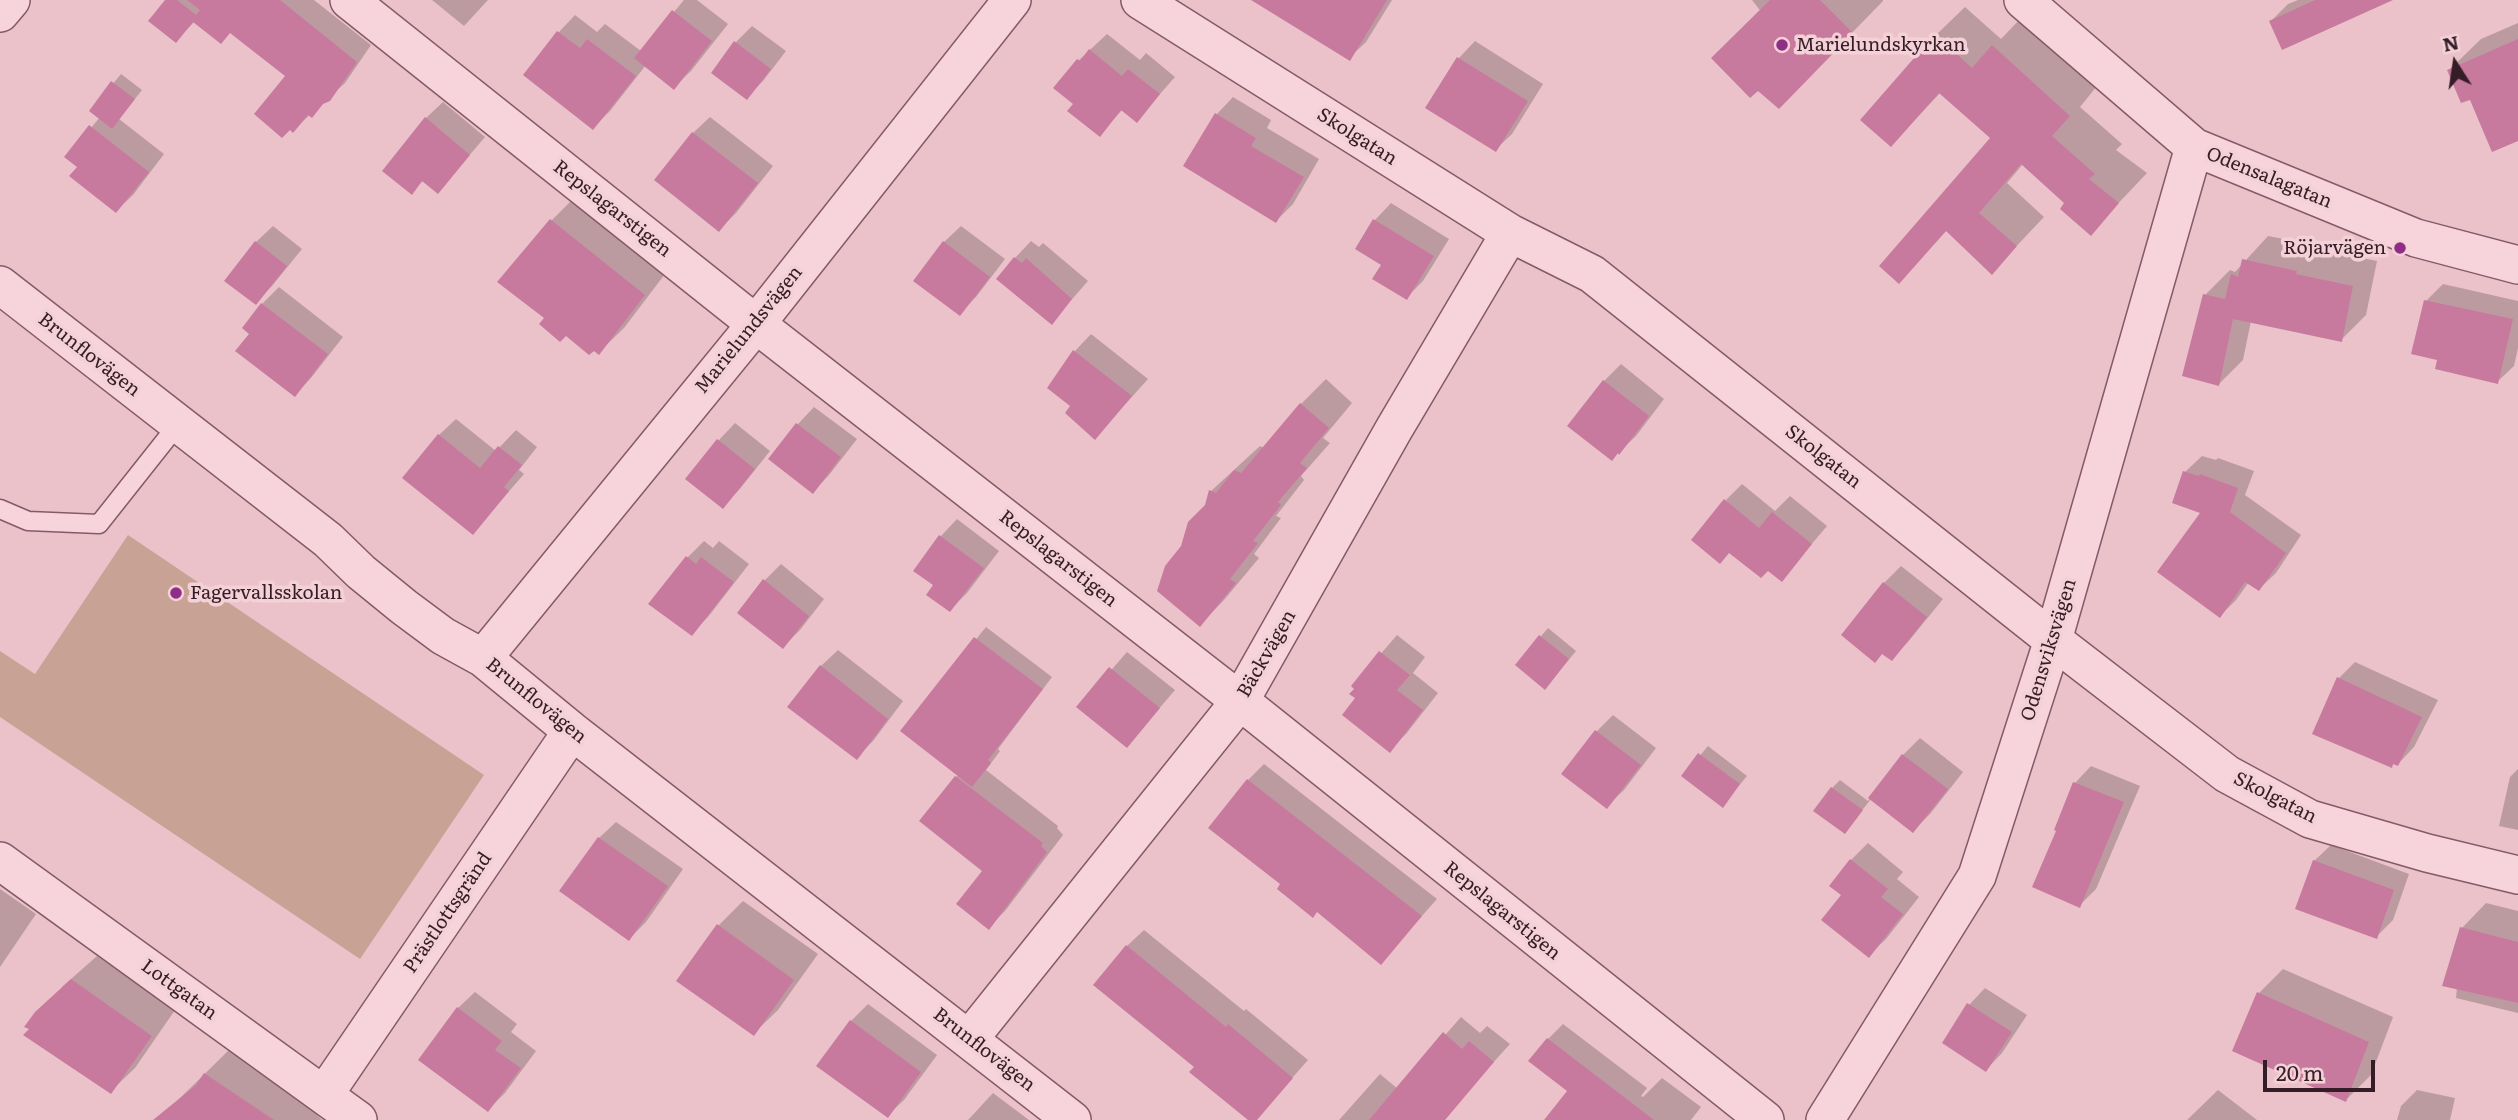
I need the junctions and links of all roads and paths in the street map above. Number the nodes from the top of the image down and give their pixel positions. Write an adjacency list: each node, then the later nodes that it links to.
1 (11, 0): 6 (street)
2 (349, 0): 11 (street, Repslagarstigen)
3 (1012, 0): 11 (street, Marielundsvägen)
4 (1140, 0): 8 (street, Skolgatan)
5 (2024, 0): 7 (street, Odensalagatan)
6 (0, 13)
7 (2194, 147): 9 (street, Odensalagatan); 14 (street, Odensviksvägen)
8 (1510, 233): 14 (street, Skolgatan); 16 (street, Bäckvägen)
9 (2518, 265)
10 (0, 285): 12 (street, Brunflovägen)
11 (756, 324): 15 (street, Marielundsvägen); 16 (street, Repslagarstigen)
12 (179, 423): 13 (lane); 15 (street, Brunflovägen)
13 (0, 509)
14 (2053, 640): 19 (street, Skolgatan); 25 (street, Odensviksvägen)
15 (483, 658): 17 (street, Brunflovägen)
16 (1240, 701): 20 (street, Bäckvägen); 24 (street, Repslagarstigen)
17 (572, 731): 20 (street, Brunflovägen); 21 (street, Prästlottsgränd)
18 (0, 861): 21 (street, Lottgatan)
19 (2518, 875)
20 (970, 1038): 23 (street, Brunflovägen)
21 (324, 1095): 22 (street, Lottgatan)
22 (358, 1120)
23 (1072, 1120)
24 (1765, 1120)
25 (1825, 1120)

